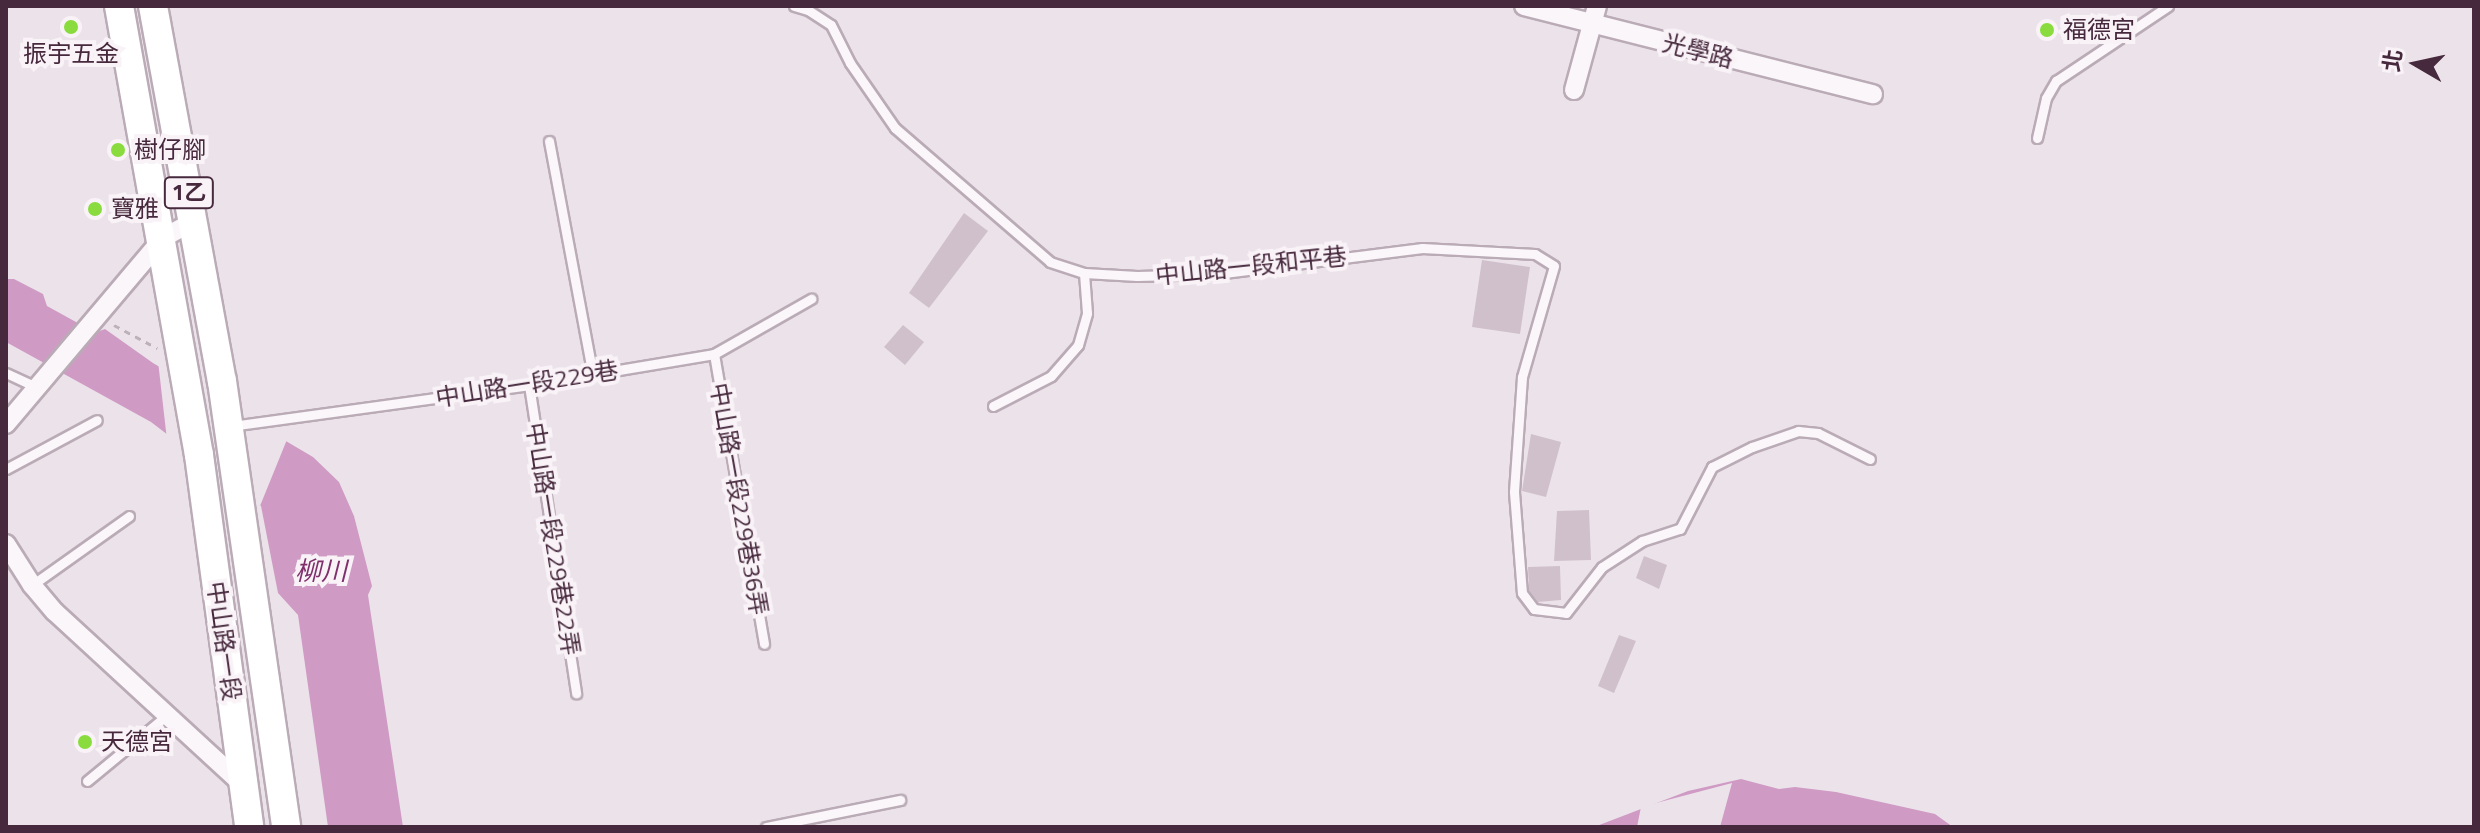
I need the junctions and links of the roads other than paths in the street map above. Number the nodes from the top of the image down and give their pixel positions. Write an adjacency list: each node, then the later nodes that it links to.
1 (119, 6): 13 (main road, 1乙)
2 (153, 6): 12 (main road, 1乙)
3 (794, 6): 14 (lane, 中山路一段和平巷)
4 (1524, 6): 7 (street, 光學路)
5 (1597, 6): 7 (street)
6 (2168, 6): 10 (lane)
7 (1592, 25): 8 (street); 9 (street, 光學路)
8 (1574, 90)
9 (1873, 94)
10 (2037, 138)
11 (549, 141): 18 (lane)
12 (195, 220): 13 (street); 24 (main road, 1乙)
13 (163, 238): 20 (street); 34 (main road, 中山路一段 / 1乙)
14 (1084, 273): 21 (lane); 25 (lane, 中山路一段和平巷)
15 (811, 299): 16 (lane, 中山路一段229巷)
16 (714, 354): 18 (lane, 中山路一段229巷); 30 (lane, 中山路一段229巷36弄)
17 (6, 373): 20 (lane)
18 (593, 375): 19 (lane, 中山路一段229巷)
19 (529, 385): 24 (lane, 中山路一段229巷); 31 (lane, 中山路一段229巷22弄)
20 (36, 387): 23 (street)
21 (993, 406)
22 (97, 420): 26 (lane)
23 (6, 424)
24 (229, 426): 37 (main road, 中山路一段 / 1乙)
25 (1870, 459)
26 (6, 469)
27 (129, 516): 29 (lane)
28 (6, 544): 29 (street)
29 (32, 585): 32 (street)
30 (764, 644)
31 (576, 693)
32 (167, 715): 33 (lane); 34 (street)
33 (87, 781)
34 (243, 785): 36 (main road, 中山路一段 / 1乙)
35 (900, 800): 38 (lane)
36 (249, 827)
37 (286, 827)
38 (766, 827)

